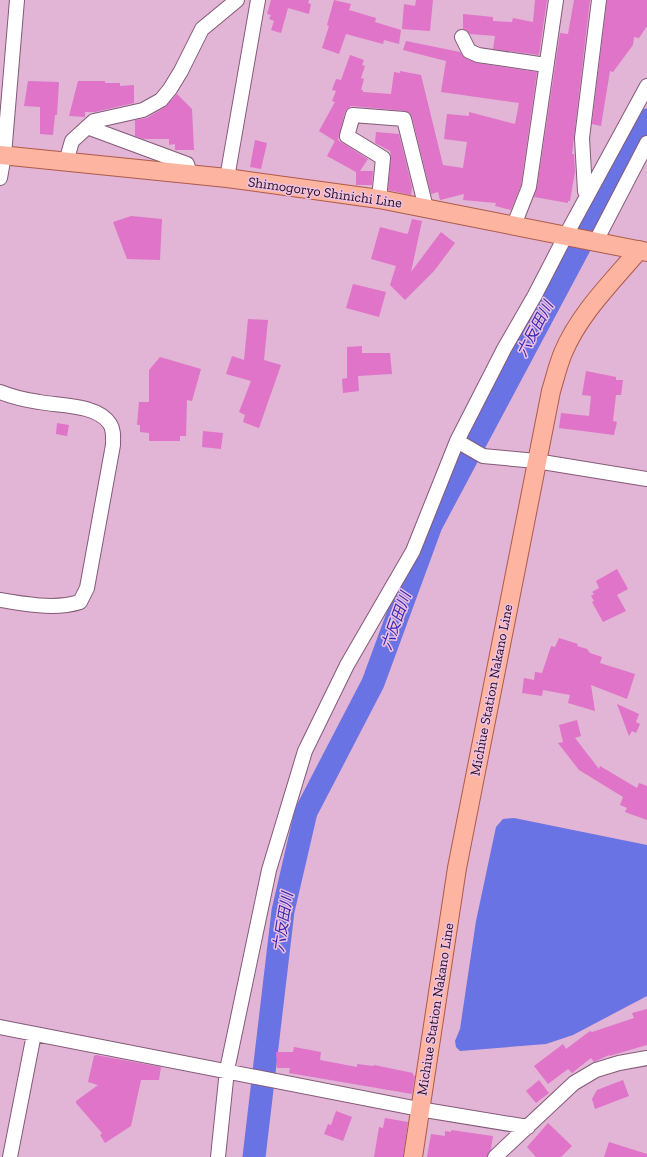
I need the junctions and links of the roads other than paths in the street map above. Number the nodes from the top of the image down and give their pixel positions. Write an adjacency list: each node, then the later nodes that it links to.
1 (17, 0): 11 (street)
2 (237, 0): 9 (street)
3 (258, 0): 15 (street)
4 (556, 0): 7 (street)
5 (600, 0): 16 (street)
6 (462, 37): 7 (street)
7 (546, 65): 19 (street)
8 (647, 86): 16 (street)
9 (87, 127): 12 (street); 13 (street)
10 (647, 143): 21 (street)
11 (2, 155): 12 (main road, Shimogoryo Shinichi Line); 14 (street)
12 (66, 162): 13 (main road, Shimogoryo Shinichi Line)
13 (190, 174): 15 (main road, Shimogoryo Shinichi Line)
14 (0, 178)
15 (227, 178): 17 (main road, Shimogoryo Shinichi Line)
16 (588, 194): 20 (street)
17 (379, 199): 18 (main road, Shimogoryo Shinichi Line); 18 (street)
18 (426, 208): 19 (main road, Shimogoryo Shinichi Line)
19 (514, 225): 20 (main road, Shimogoryo Shinichi Line)
20 (568, 236): 21 (main road, Shimogoryo Shinichi Line); 24 (street)
21 (594, 241): 22 (main road, Shimogoryo Shinichi Line)
22 (644, 248): 25 (main road, Michiue Station Nakano Line)
23 (0, 392): 27 (street)
24 (457, 441): 25 (street); 31 (street)
25 (536, 461): 26 (street); 32 (main road, Michiue Station Nakano Line)
26 (647, 479)
27 (0, 600)
28 (0, 1027): 29 (street)
29 (34, 1034): 31 (street); 34 (street)
30 (647, 1058): 33 (street)
31 (231, 1071): 32 (street); 35 (street)
32 (419, 1109): 33 (street); 36 (main road, Michiue Station Nakano Line)
33 (528, 1127): 37 (street)
34 (10, 1157)
35 (218, 1157)
36 (413, 1157)
37 (495, 1157)

